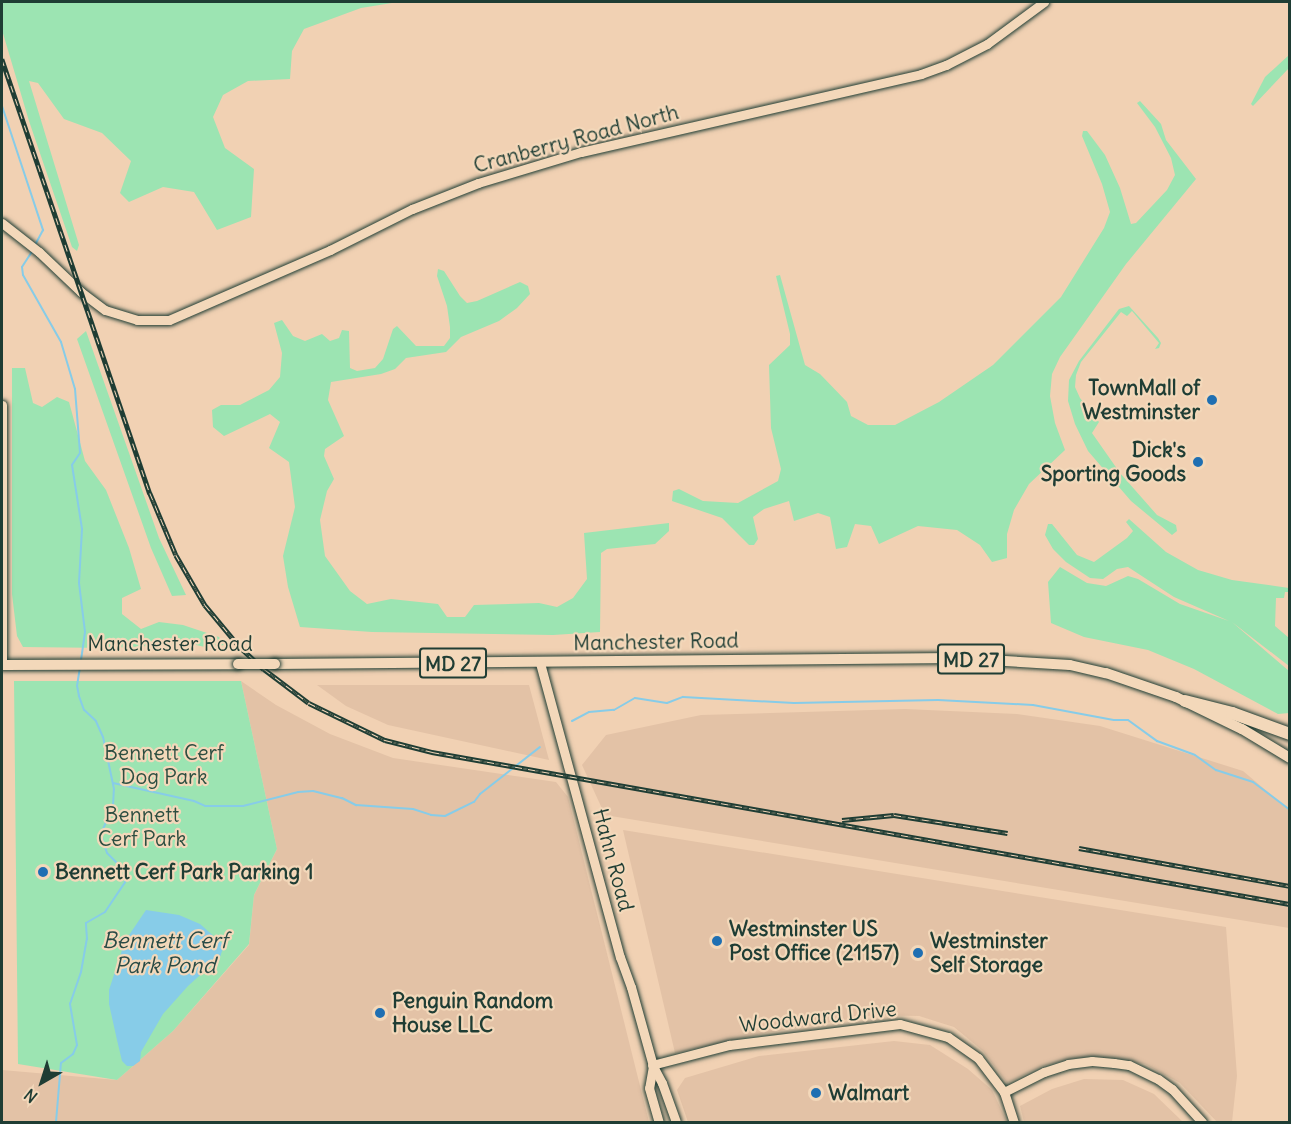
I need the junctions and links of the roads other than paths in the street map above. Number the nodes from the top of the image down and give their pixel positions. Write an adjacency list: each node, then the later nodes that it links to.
1 (1044, 2): 2 (street, Cranberry Road North)
2 (2, 223)
3 (2, 405): 5 (street)
4 (540, 663): 5 (main road, Manchester Road / MD 27, bridge); 6 (main road, Manchester Road / MD 27); 9 (street, Hahn Road)
5 (2, 665)
6 (1185, 701): 7 (highway); 8 (main road, Manchester Road / MD 27)
7 (1290, 734)
8 (1290, 758)
9 (652, 1066): 10 (street, Woodward Drive); 11 (street, Hahn Road); 12 (street, Hahn Road)
10 (1004, 1092): 13 (street, Woodward Drive); 14 (street)
11 (659, 1122)
12 (676, 1122)
13 (1014, 1122)
14 (1203, 1122)

